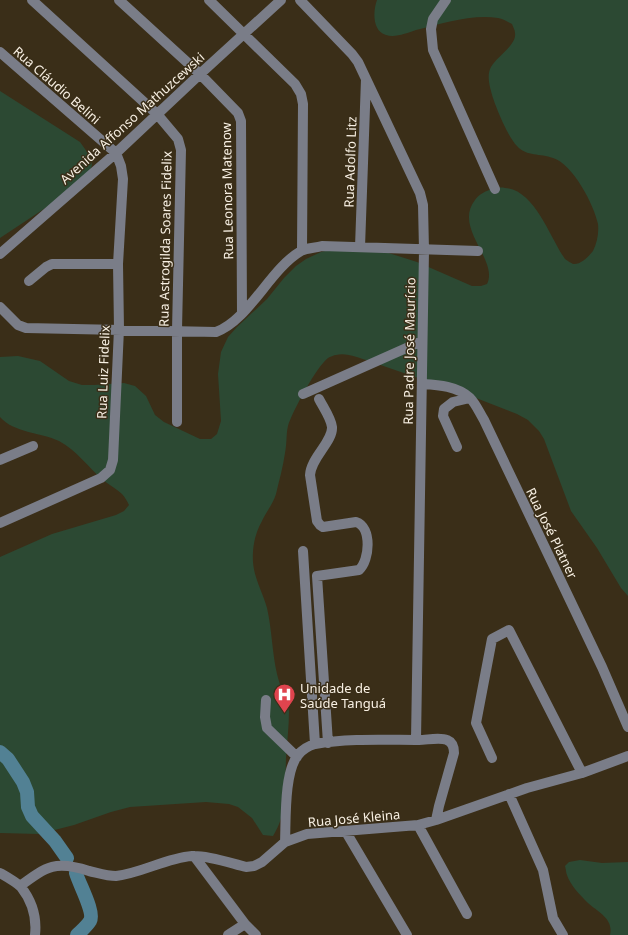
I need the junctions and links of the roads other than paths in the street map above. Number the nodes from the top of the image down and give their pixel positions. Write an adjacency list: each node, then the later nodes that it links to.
1 (32, 0): 11 (street, Rua Astrogilda Soares Fidelix)
2 (119, 0): 9 (street, Rua Leonora Matenow)
3 (209, 0): 7 (street)
4 (281, 0): 7 (street, Avenida Affonso Mathuzcewski)
5 (300, 0): 10 (street, Rua Padre José Maurício)
6 (446, 0): 13 (street)
7 (244, 33): 9 (street, Avenida Affonso Mathuzcewski); 15 (street)
8 (0, 52): 12 (street, Rua Cláudio Belini)
9 (200, 74): 11 (street, Avenida Affonso Mathuzcewski); 22 (street, Rua Leonora Matenow)
10 (366, 78): 14 (street, Rua Adolfo Litz); 16 (street, Rua Padre José Maurício)
11 (157, 114): 12 (street, Avenida Affonso Mathuzcewski); 24 (street, Rua Astrogilda Soares Fidelix)
12 (116, 153): 18 (street, Avenida Affonso Mathuzcewski); 19 (street, Rua Luiz Fidelix)
13 (495, 189)
14 (360, 247): 15 (street); 16 (street)
15 (302, 250): 22 (street)
16 (424, 250): 17 (street); 25 (street, Rua Padre José Maurício)
17 (478, 251)
18 (0, 254)
19 (118, 264): 20 (street); 23 (street, Rua Luiz Fidelix)
20 (29, 282)
21 (0, 307): 23 (street)
22 (242, 313): 24 (street)
23 (119, 329): 24 (street); 34 (street, Rua Luiz Fidelix)
24 (177, 330): 30 (street, Rua Astrogilda Soares Fidelix)
25 (422, 341): 26 (street, Rua Padre José Maurício); 27 (street)
26 (422, 384): 28 (street, Rua José Platner); 38 (street, Rua Padre José Maurício)
27 (303, 394)
28 (470, 398): 32 (street); 37 (street, Rua José Platner)
29 (319, 399): 39 (street)
30 (177, 422)
31 (33, 446): 33 (street)
32 (457, 446)
33 (0, 460)
34 (0, 523)
35 (303, 551): 40 (street)
36 (266, 700): 42 (street)
37 (628, 728)
38 (416, 740): 39 (street); 46 (street)
39 (328, 743): 40 (street)
40 (315, 744): 42 (street)
41 (628, 756): 44 (street, Rua José Kleina)
42 (296, 757): 49 (street)
43 (492, 758): 44 (street)
44 (582, 773): 45 (street, Rua José Kleina)
45 (509, 794): 46 (street, Rua José Kleina); 59 (street)
46 (436, 820): 47 (street, Rua José Kleina)
47 (418, 825): 48 (street, Rua José Kleina); 53 (street)
48 (346, 832): 49 (street, Rua José Kleina); 58 (street)
49 (285, 842): 50 (street, Rua José Kleina)
50 (194, 856): 52 (street, Rua José Kleina); 54 (street)
51 (1, 875): 52 (street)
52 (20, 886): 55 (street)
53 (467, 914)
54 (245, 924): 56 (street); 57 (street)
55 (35, 935)
56 (228, 935)
57 (256, 935)
58 (407, 935)
59 (563, 935)

